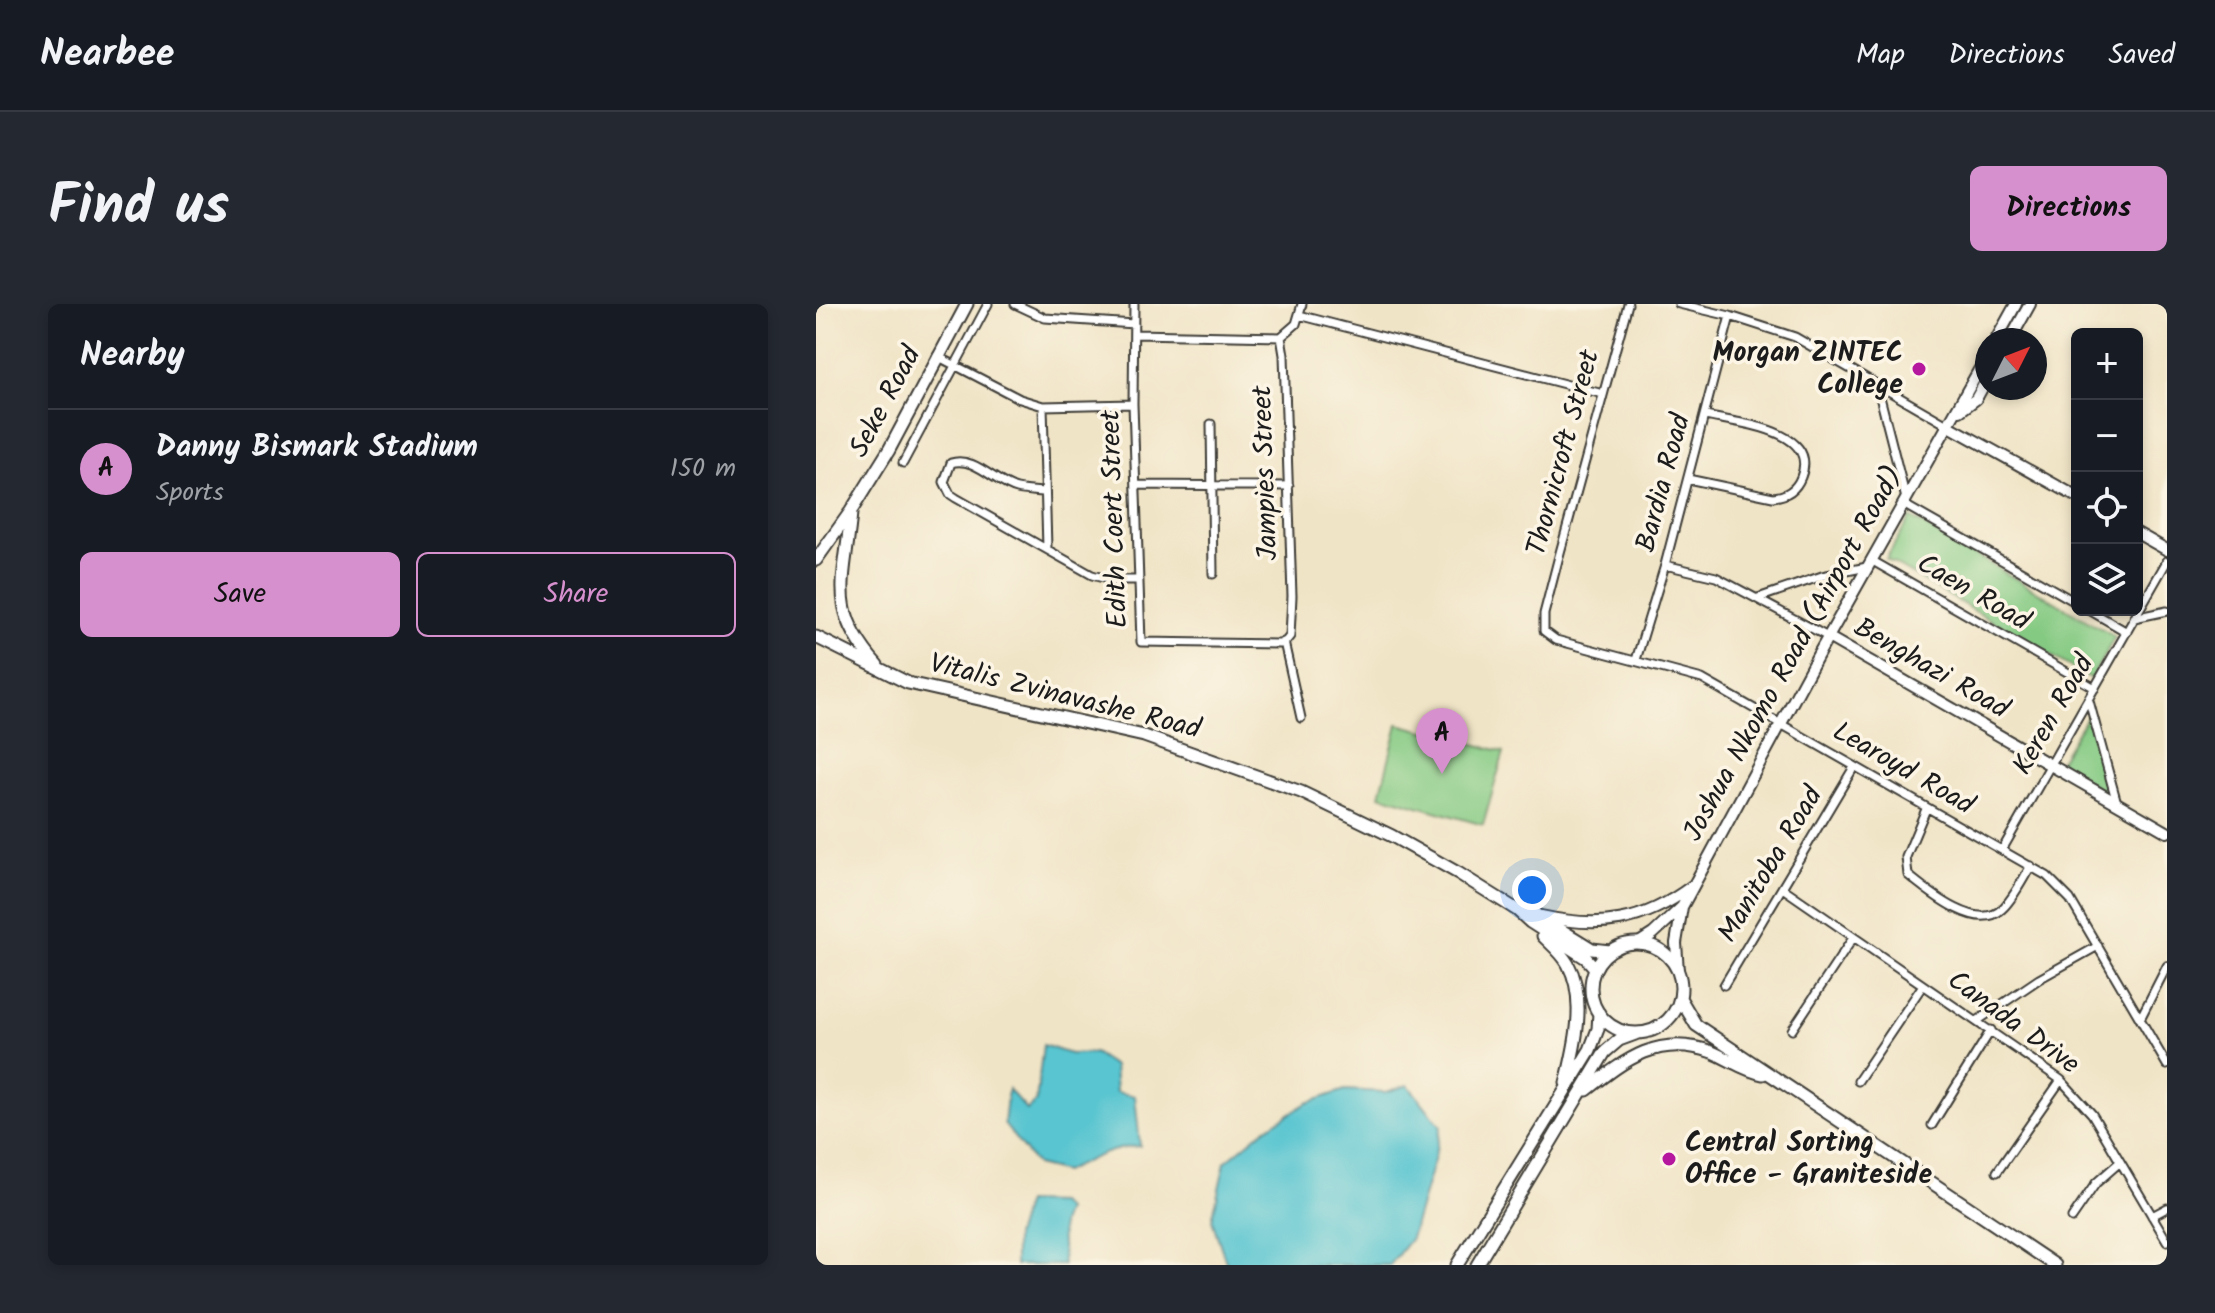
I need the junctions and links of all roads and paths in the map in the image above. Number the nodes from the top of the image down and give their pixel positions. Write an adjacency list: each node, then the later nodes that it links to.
1 (967, 304): 16 (main road, Seke Road)
2 (988, 304): 17 (street)
3 (1015, 304): 14 (street)
4 (1134, 304): 14 (street, Edith Coert Street)
5 (1302, 304): 10 (street)
6 (1628, 304): 20 (street, Thornicroft Street)
7 (1679, 304): 11 (street)
8 (2016, 304): 12 (street)
9 (2030, 304): 13 (street)
10 (1299, 315): 15 (street); 20 (street)
11 (1730, 316): 19 (street); 24 (street, Bardia Road)
12 (2003, 328)
13 (2017, 328)
14 (1134, 329): 15 (street); 22 (street, Edith Coert Street)
15 (1281, 337): 31 (street, Jampies Street)
16 (937, 356): 17 (street); 35 (main road, Seke Road)
17 (955, 365): 23 (street); 27 (street)
18 (1975, 378): 26 (street)
19 (1877, 385): 26 (street); 34 (street)
20 (1603, 394): 48 (street, Thornicroft Street)
21 (1975, 400): 26 (street)
22 (1133, 404): 23 (street); 29 (street, Edith Coert Street)
23 (1043, 406): 32 (street)
24 (1705, 416): 28 (street, Bardia Road); 28 (street)
25 (1211, 424): 30 (street)
26 (1949, 426): 33 (street); 34 (street, Joshua Nkomo Road (Airport Road))
27 (903, 463)
28 (1688, 479): 42 (street, Bardia Road)
29 (1137, 485): 30 (street); 44 (street, Edith Coert Street)
30 (1212, 486): 31 (street); 43 (street)
31 (1289, 486): 54 (street, Jampies Street)
32 (1043, 492): 37 (street); 37 (street)
33 (2071, 494)
34 (1905, 502): 41 (street, Joshua Nkomo Road (Airport Road)); 46 (street)
35 (851, 511): 39 (main road, Seke Road); 56 (main road)
36 (2143, 536): 38 (street)
37 (1047, 548): 44 (street)
38 (2167, 550)
39 (816, 560)
40 (2167, 561): 50 (street, Keren Road)
41 (1869, 564): 45 (street); 53 (street, Joshua Nkomo Road (Airport Road)); 57 (street, Caen Road)
42 (1665, 565): 45 (street, Benghazi Road); 55 (street, Bardia Road)
43 (1213, 574)
44 (1138, 580): 54 (street, Edith Coert Street)
45 (1758, 598): 53 (street, Benghazi Road)
46 (2071, 599)
47 (2167, 611): 50 (street)
48 (1544, 614): 55 (street, Learoyd Road)
49 (2099, 616): 51 (street)
50 (2134, 618): 51 (street, Keren Road)
51 (2127, 632): 57 (street, Keren Road)
52 (817, 637): 56 (main road, Vitalis Zvinavashe Road)
53 (1828, 637): 60 (street, Joshua Nkomo Road (Airport Road)); 61 (street, Benghazi Road)
54 (1282, 643): 59 (street)
55 (1636, 660): 60 (street, Learoyd Road)
56 (883, 671): 71 (main road, Vitalis Zvinavashe Road)
57 (2095, 688): 58 (street, Keren Road)
58 (2089, 701): 61 (street, Keren Road); 63 (street)
59 (1301, 718)
60 (1781, 724): 62 (street, Learoyd Road); 68 (street, Joshua Nkomo Road (Airport Road))
61 (2051, 764): 63 (street, Benghazi Road); 66 (street, Keren Road)
62 (1854, 767): 64 (street, Learoyd Road); 69 (street, Manitoba Road)
63 (2117, 803): 65 (street, Benghazi Road)
64 (1926, 809): 66 (street, Learoyd Road); 67 (street)
65 (2167, 832)
66 (2002, 850): 67 (street, Learoyd Road)
67 (2031, 866): 74 (street, Learoyd Road)
68 (1694, 884): 70 (street, Joshua Nkomo Road (Airport Road)); 71 (street)
69 (1784, 889): 72 (street, Canada Drive); 79 (street, Manitoba Road)
70 (1682, 907): 73 (street); 78 (street)
71 (1533, 918): 75 (main road, Vitalis Zvinavashe Road); 77 (main road, Vitalis Zvinavashe Road); 94 (main road)
72 (1853, 938): 80 (street, Canada Drive); 87 (street)
73 (1639, 943): 75 (main road); 78 (main road)
74 (2098, 946): 83 (street, Learoyd Road); 84 (street)
75 (1610, 951): 77 (main road)
76 (2167, 966): 83 (street)
77 (1595, 968): 82 (main road)
78 (1678, 971): 81 (main road)
79 (1724, 985)
80 (1923, 985): 84 (street, Canada Drive); 93 (street)
81 (1680, 998): 85 (main road); 86 (main road)
82 (1599, 1013): 89 (main road); 94 (main road)
83 (2140, 1019): 90 (street, Learoyd Road)
84 (1977, 1021): 88 (street, Canada Drive)
85 (1666, 1022): 86 (main road); 89 (main road)
86 (1696, 1025): 91 (main road)
87 (1792, 1030)
88 (1991, 1030): 92 (street, Canada Drive); 96 (street)
89 (1638, 1033): 95 (main road)
90 (2167, 1065)
91 (1772, 1075): 95 (main road); 103 (main road)
92 (2061, 1080): 97 (street, Canada Drive); 98 (street)
93 (1858, 1081)
94 (1563, 1095): 104 (main road)
95 (1579, 1096): 105 (main road)
96 (1932, 1125)
97 (2120, 1162): 100 (street, Canada Drive); 101 (street)
98 (1997, 1172)
99 (2167, 1208): 100 (street)
100 (2152, 1216): 102 (street, Canada Drive)
101 (2072, 1218)
102 (2167, 1241)
103 (2051, 1264)
104 (1457, 1265)
105 (1477, 1265)

